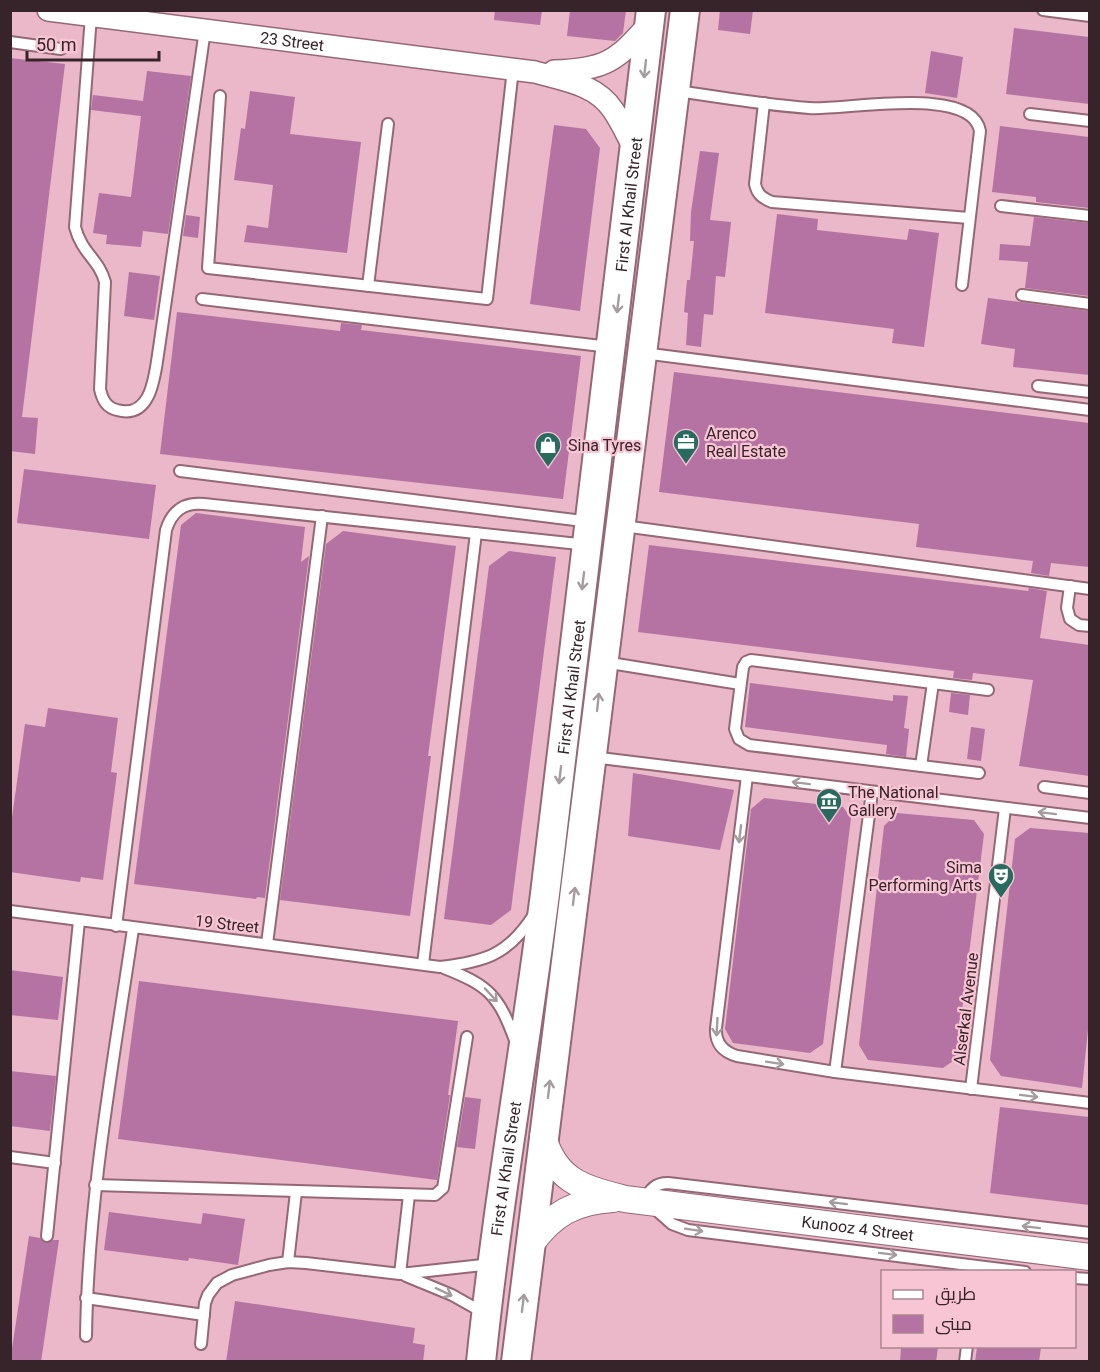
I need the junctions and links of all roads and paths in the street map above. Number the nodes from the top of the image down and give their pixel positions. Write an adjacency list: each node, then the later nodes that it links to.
1 (48, 10): 4 (street, 23 Street)
2 (685, 10): 12 (main road, First Al Khail Street)
3 (1043, 10): 5 (lane)
4 (91, 16): 7 (street, 23 Street); 7 (lane)
5 (1089, 16)
6 (650, 17): 11 (street, 23 Street); 18 (main road, First Al Khail Street, one-way to 18)
7 (205, 30): 10 (street, 23 Street)
8 (10, 42): 9 (lane)
9 (61, 49)
10 (513, 69): 11 (street, 23 Street); 23 (lane)
11 (535, 72): 18 (street, 23 Street)
12 (675, 91): 14 (lane); 28 (main road, First Al Khail Street)
13 (220, 96): 23 (lane)
14 (764, 103): 21 (lane); 21 (lane)
15 (1030, 114): 16 (lane)
16 (1089, 121)
17 (388, 124): 23 (lane)
18 (636, 151): 27 (main road, First Al Khail Street, one-way to 27)
19 (1001, 206): 20 (lane)
20 (1089, 216)
21 (969, 218): 22 (lane)
22 (962, 285)
23 (368, 286)
24 (1022, 295): 26 (lane)
25 (202, 299): 27 (lane)
26 (1089, 304)
27 (613, 347): 36 (main road, First Al Khail Street)
28 (642, 353): 31 (lane); 34 (main road, First Al Khail Street)
29 (1038, 386): 30 (lane)
30 (1089, 393)
31 (1089, 410)
32 (180, 471): 36 (lane)
33 (322, 516): 35 (lane); 56 (lane); 58 (lane)
34 (620, 526): 37 (lane); 40 (main road, First Al Khail Street)
35 (476, 533): 36 (lane); 59 (lane)
36 (590, 534): 53 (main road, First Al Khail Street, one-way to 53)
37 (1070, 586): 38 (lane); 39 (lane)
38 (1089, 588)
39 (1089, 626)
40 (602, 662): 42 (lane); 44 (main road, First Al Khail Street, one-way to 40)
41 (933, 683): 42 (lane); 43 (lane); 45 (lane)
42 (740, 684): 45 (lane)
43 (988, 690)
44 (592, 757): 47 (lane); 66 (main road, First Al Khail Street, one-way to 44)
45 (921, 766): 46 (lane)
46 (979, 773)
47 (747, 776): 49 (lane, one-way to 47); 63 (lane, Alserkal Avenue, one-way to 63)
48 (1044, 787): 50 (lane)
49 (872, 792): 51 (lane); 63 (lane)
50 (1089, 793)
51 (1005, 808): 52 (lane, one-way to 51); 64 (lane, Alserkal Avenue)
52 (1089, 818)
53 (545, 898): 60 (lane, 19 Street); 62 (main road, First Al Khail Street)
54 (10, 911): 55 (lane, 19 Street)
55 (79, 921): 56 (lane, 19 Street); 68 (lane)
56 (116, 926): 57 (lane, 19 Street)
57 (134, 928): 58 (lane, 19 Street); 69 (lane)
58 (267, 944): 59 (lane, 19 Street)
59 (423, 964): 60 (lane, 19 Street)
60 (440, 966): 62 (lane, 19 Street, one-way to 62)
61 (467, 1037): 71 (lane)
62 (523, 1061): 79 (main road, First Al Khail Street)
63 (835, 1072): 64 (lane, Alserkal Avenue)
64 (971, 1089): 65 (lane, one-way to 65)
65 (1089, 1103)
66 (543, 1137): 72 (street, Kunooz 4 Street); 75 (main road, First Al Khail Street)
67 (10, 1157): 68 (lane)
68 (55, 1163): 74 (lane)
69 (95, 1185): 70 (lane); 82 (lane)
70 (296, 1192): 71 (lane); 78 (lane)
71 (409, 1195): 81 (lane)
72 (635, 1200): 73 (lane, one-way to 72); 75 (street, Kunooz 4 Street); 77 (street, Kunooz 4 Street)
73 (1089, 1233)
74 (47, 1236)
75 (530, 1245): 88 (main road, First Al Khail Street, one-way to 75)
76 (1089, 1257): 77 (street, Kunooz 4 Street)
77 (979, 1260): 80 (lane)
78 (288, 1262): 81 (lane); 83 (lane)
79 (493, 1264): 81 (lane); 84 (main road, First Al Khail Street)
80 (1017, 1270)
81 (400, 1274): 84 (lane, one-way to 84)
82 (87, 1298): 83 (lane); 85 (lane)
83 (204, 1315): 86 (lane)
84 (486, 1315): 87 (main road, First Al Khail Street)
85 (86, 1336)
86 (201, 1344)
87 (481, 1362)
88 (516, 1362)

